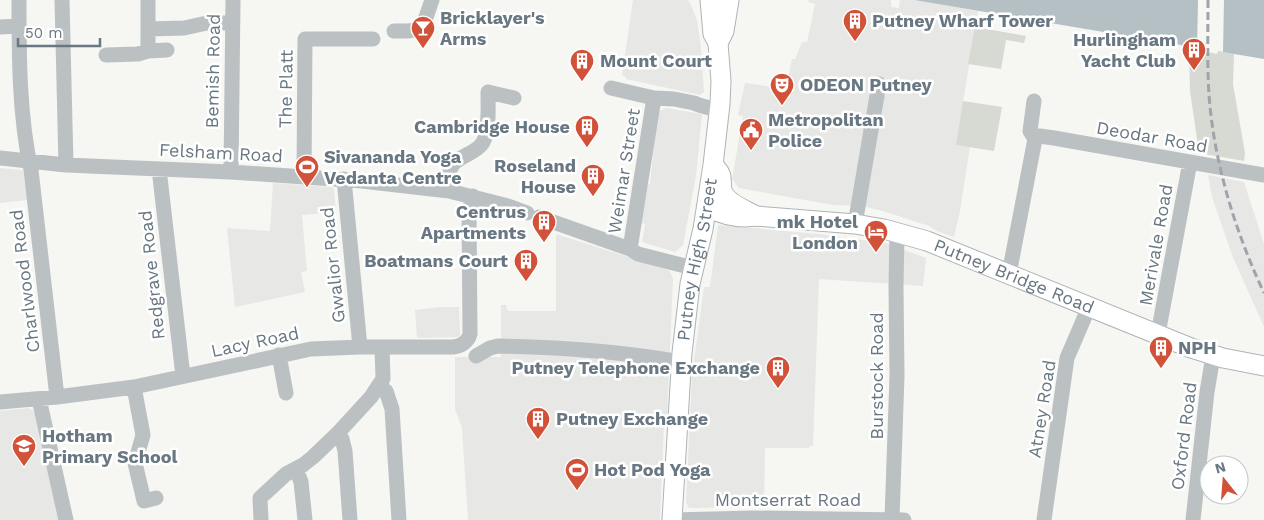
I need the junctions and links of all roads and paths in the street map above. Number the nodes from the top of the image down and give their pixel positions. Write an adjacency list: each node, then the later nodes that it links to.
1 (19, 0): 9 (street, Charlwood Road)
2 (62, 0): 28 (street)
3 (148, 0): 11 (street)
4 (233, 0): 8 (street, Bemish Road)
5 (432, 0): 12 (street)
6 (710, 0): 14 (main road)
7 (729, 0): 14 (main road, Putney High Street)
8 (233, 23): 11 (street); 31 (street, Bemish Road)
9 (19, 26): 10 (street); 26 (street, Charlwood Road)
10 (0, 27)
11 (148, 29): 16 (street)
12 (394, 31)
13 (373, 39): 33 (street, The Platt)
14 (718, 43): 23 (main road, Putney High Street)
15 (167, 50): 16 (street)
16 (148, 51): 17 (street)
17 (106, 55)
18 (879, 84): 39 (street)
19 (611, 88): 21 (street, Weimar Street)
20 (514, 98): 35 (street)
21 (654, 98): 23 (street, Weimar Street); 41 (street, Weimar Street)
22 (1034, 101): 24 (street)
23 (720, 110): 29 (main road, Putney High Street)
24 (1035, 139): 27 (street, Deodar Road); 43 (street)
25 (0, 158): 26 (street, Felsham Road)
26 (28, 161): 28 (street, Felsham Road); 57 (street, Charlwood Road)
27 (1190, 162): 32 (street, Deodar Road); 45 (street, Merivale Road)
28 (66, 165): 30 (street, Felsham Road)
29 (714, 165): 37 (main road, Putney High Street); 38 (main road, Putney Bridge Road)
30 (159, 169): 31 (street, Felsham Road); 53 (street, Redgrave Road)
31 (231, 172): 33 (street, Felsham Road)
32 (1264, 175)
33 (304, 176): 34 (street, Felsham Road)
34 (344, 180): 35 (street, Felsham Road); 46 (street, Gwalior Road)
35 (449, 191): 36 (street, Felsham Road)
36 (473, 196): 41 (street, Felsham Road); 47 (street, Lacy Road)
37 (707, 207): 38 (main road, Putney Bridge Road); 42 (main road, Putney High Street)
38 (756, 216): 39 (main road, Putney Bridge Road)
39 (855, 224): 40 (main road, Putney Bridge Road)
40 (898, 233): 43 (main road, Putney Bridge Road); 63 (street, Burstock Road)
41 (630, 249): 42 (street, Felsham Road)
42 (693, 268): 51 (main road, Putney High Street)
43 (1009, 274): 44 (main road, Putney Bridge Road)
44 (1089, 307): 45 (main road, Putney Bridge Road); 70 (street, Atney Road)
45 (1158, 334): 50 (main road, Putney Bridge Road)
46 (360, 347): 47 (street, Lacy Road); 48 (street, Lacy Road)
47 (382, 347): 54 (street)
48 (279, 355): 53 (street, Lacy Road); 56 (street)
49 (476, 356): 51 (street)
50 (1213, 356): 52 (main road, Putney Bridge Road); 71 (street, Oxford Road)
51 (681, 362): 69 (main road, Putney High Street)
52 (1264, 366)
53 (183, 376): 55 (street, Lacy Road)
54 (378, 386): 60 (street); 68 (street)
55 (134, 387): 57 (street, Lacy Road); 62 (street)
56 (286, 393)
57 (57, 397): 58 (street, Lacy Road)
58 (39, 399): 59 (street, Lacy Road); 64 (street)
59 (0, 402)
60 (337, 434): 61 (street); 67 (street)
61 (291, 472): 65 (street); 66 (street)
62 (156, 498)
63 (898, 519): 69 (street, Montserrat Road)
64 (66, 520)
65 (261, 520)
66 (305, 520)
67 (350, 520)
68 (399, 520)
69 (672, 520)
70 (1044, 520)
71 (1193, 520)

